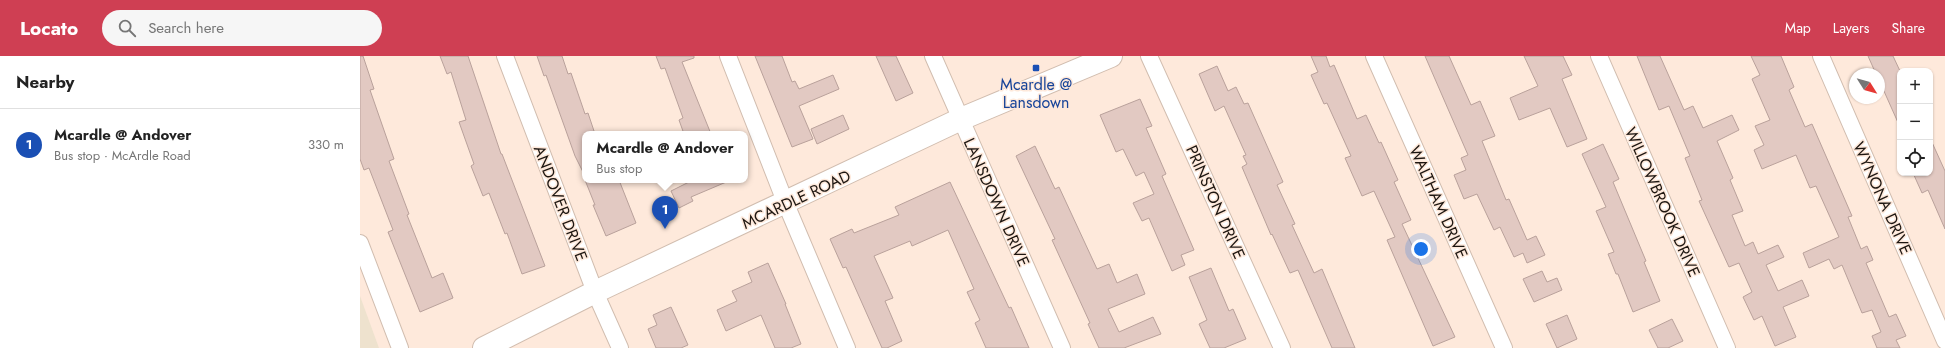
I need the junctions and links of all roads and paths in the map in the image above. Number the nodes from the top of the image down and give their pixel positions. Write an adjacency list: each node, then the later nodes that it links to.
1 (505, 56): 12 (street, ANDOVER DRIVE)
2 (728, 56): 10 (street)
3 (933, 56): 9 (street, LANSDOWN DRIVE)
4 (1110, 56): 9 (main road, MCARDLE ROAD)
5 (1150, 56): 19 (street, PRINSTON DRIVE)
6 (1374, 56): 20 (street, WALTHAM DRIVE)
7 (1599, 56): 21 (street, WILLOWBROOK DRIVE)
8 (1821, 56): 13 (street, WYNONA DRIVE)
9 (961, 119): 10 (main road, MCARDLE ROAD); 18 (street, LANSDOWN DRIVE)
10 (786, 204): 12 (main road, MCARDLE ROAD); 17 (street)
11 (360, 243): 14 (street)
12 (595, 292): 15 (main road, MCARDLE ROAD); 16 (street, ANDOVER DRIVE)
13 (1945, 341)
14 (400, 348)
15 (484, 348)
16 (620, 348)
17 (847, 348)
18 (1062, 348)
19 (1282, 348)
20 (1504, 348)
21 (1727, 348)

